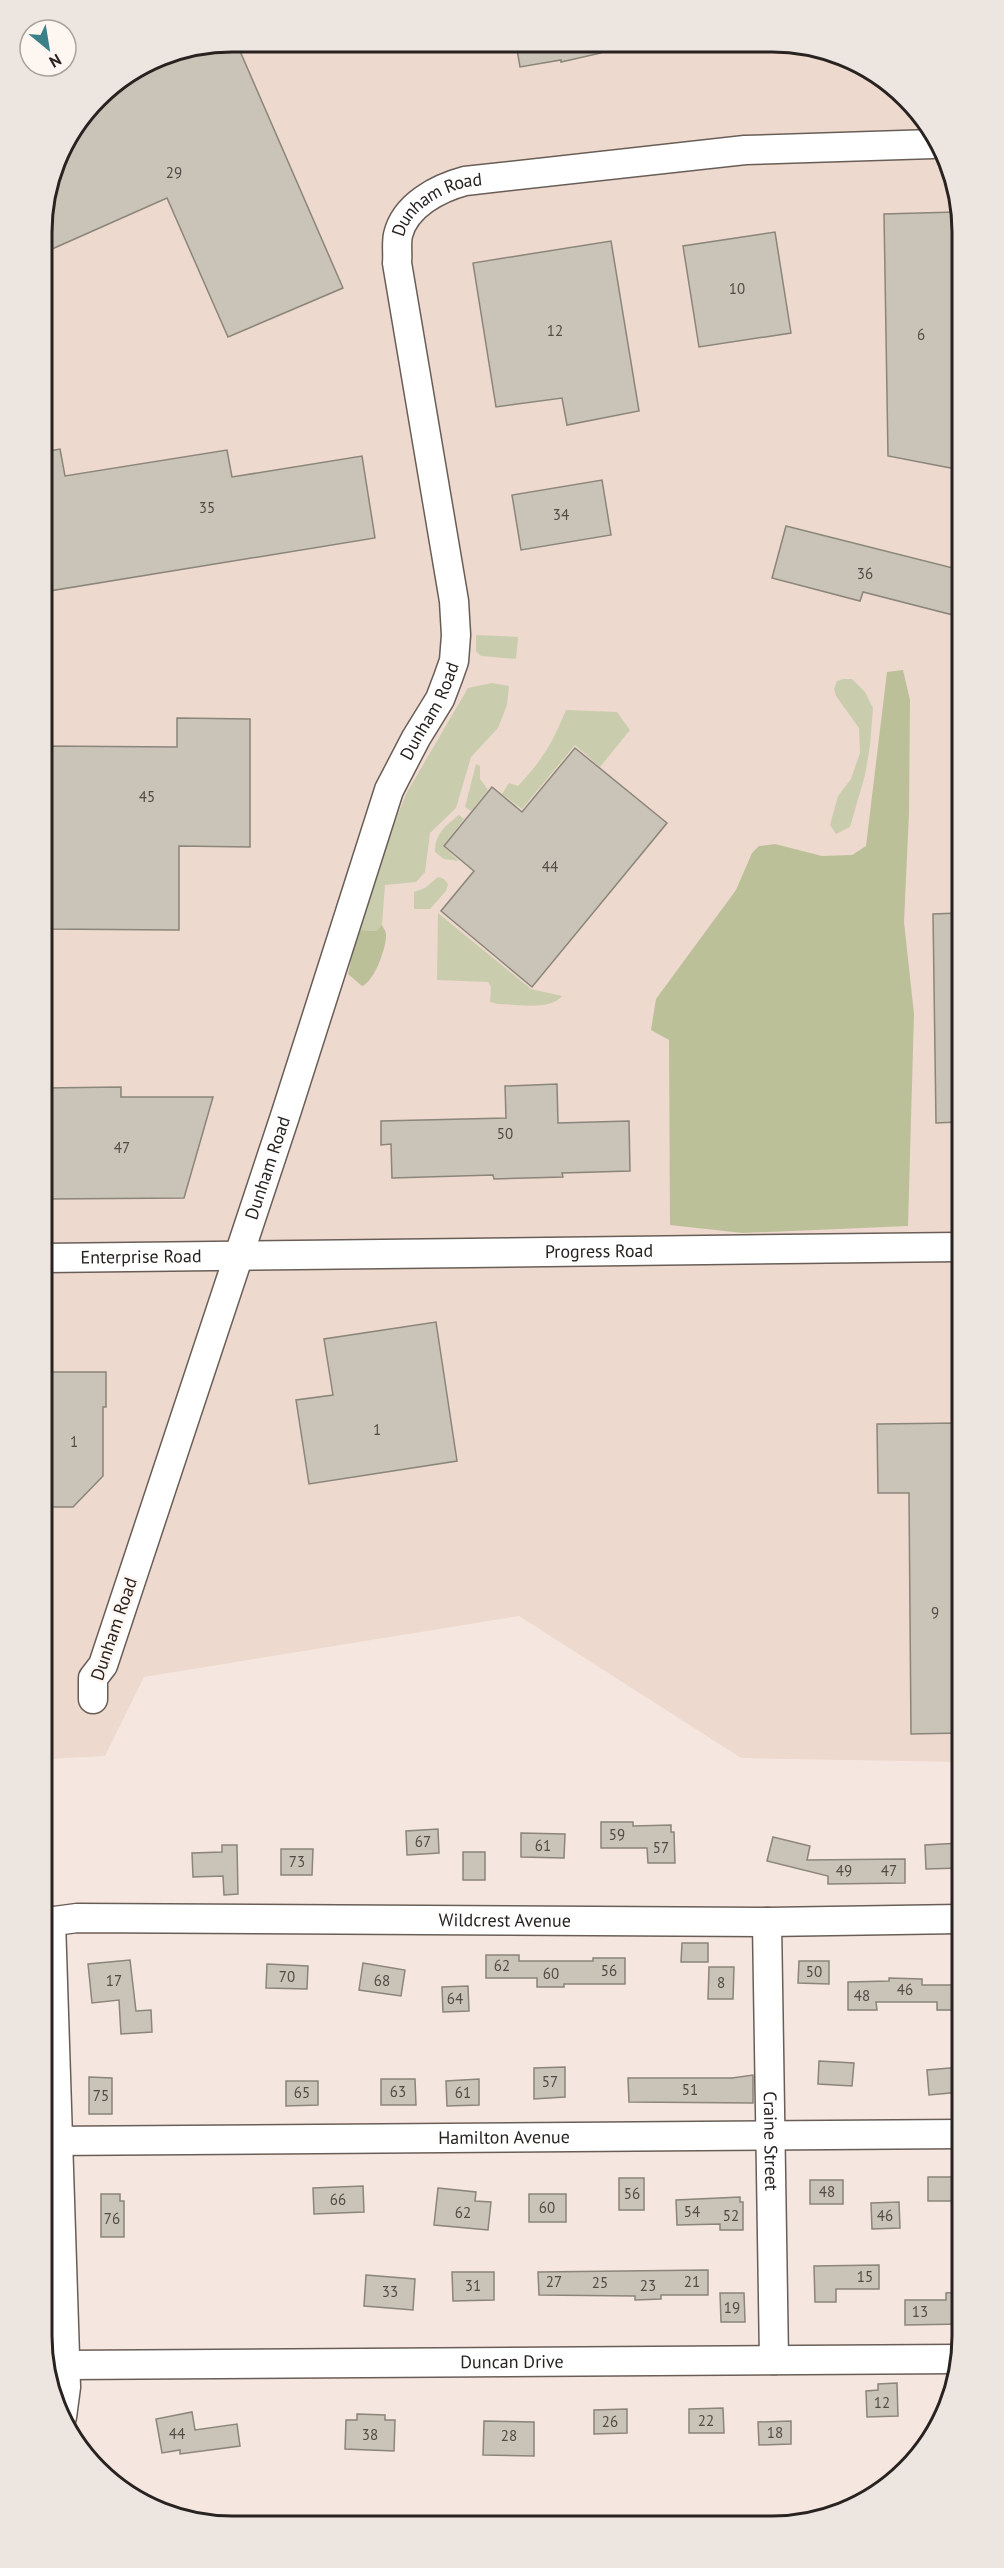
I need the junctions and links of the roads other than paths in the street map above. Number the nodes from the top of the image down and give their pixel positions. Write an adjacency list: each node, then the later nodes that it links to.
1 (928, 144): 3 (street, Dunham Road)
2 (952, 1247): 3 (street, Progress Road)
3 (238, 1257): 4 (street, Enterprise Road); 5 (street, Dunham Road)
4 (53, 1258)
5 (93, 1699)
6 (951, 1919): 8 (street, Wildcrest Avenue)
7 (53, 1921): 8 (street, Wildcrest Avenue)
8 (767, 1922): 10 (street, Craine Street)
9 (951, 2134): 10 (street, Hamilton Avenue)
10 (771, 2136): 11 (street, Hamilton Avenue); 13 (street, Craine Street)
11 (53, 2141): 14 (street)
12 (949, 2359): 13 (street, Duncan Drive)
13 (774, 2360): 14 (street, Duncan Drive)
14 (65, 2364): 15 (street)
15 (64, 2400)

